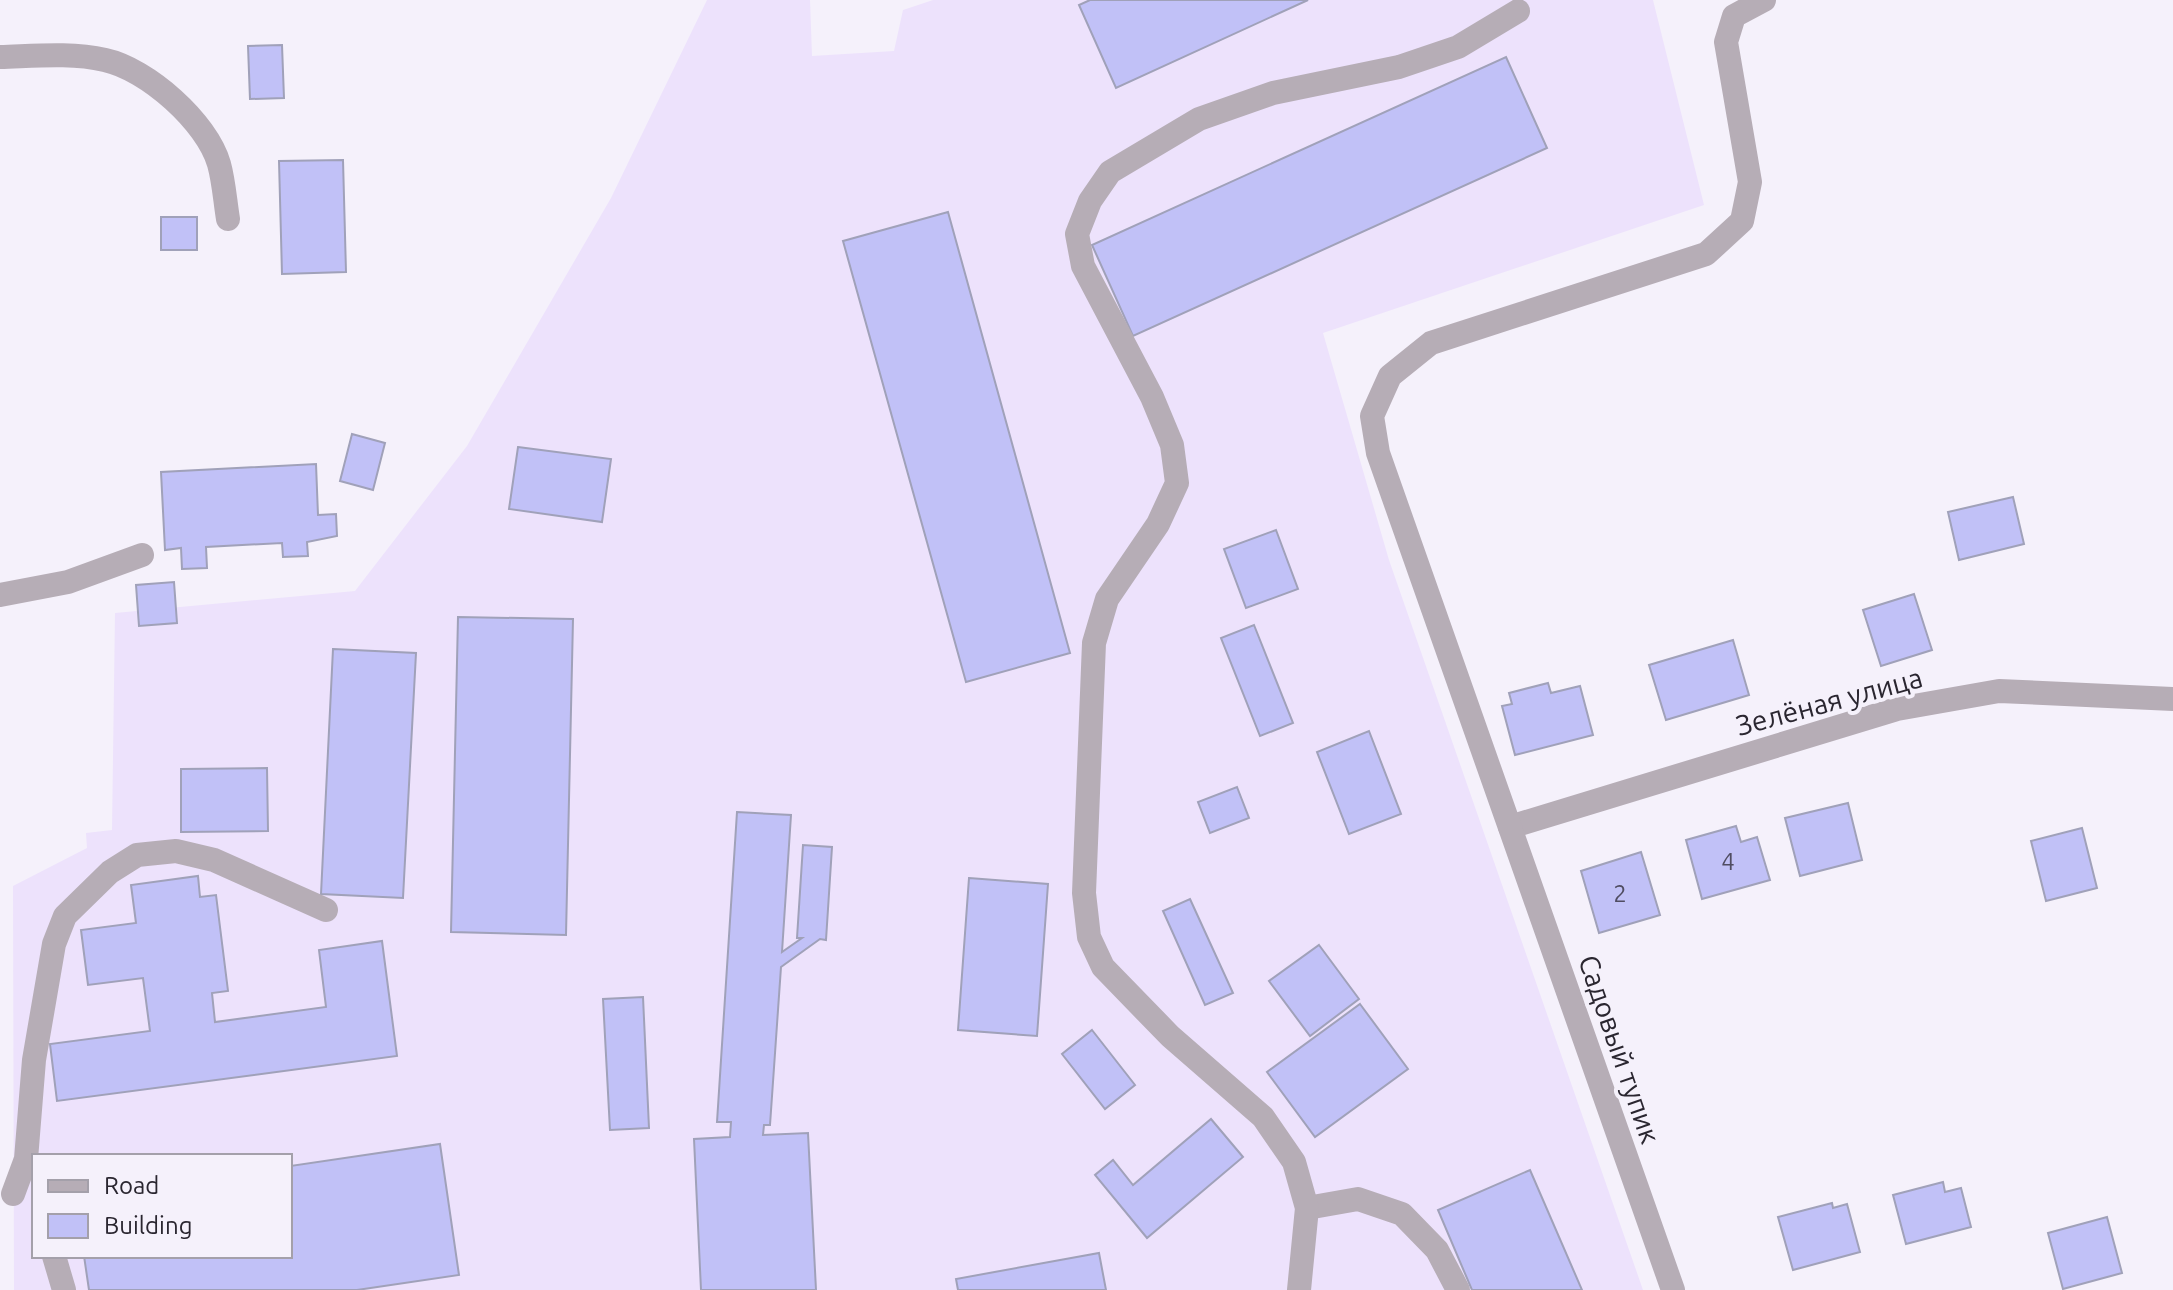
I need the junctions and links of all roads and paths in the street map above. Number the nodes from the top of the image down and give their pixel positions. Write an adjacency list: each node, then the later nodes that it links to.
1 (1764, 0): 8 (street, Садовый тупик)
2 (1518, 11): 11 (street)
3 (0, 57): 4 (street)
4 (228, 219)
5 (142, 555): 6 (street)
6 (0, 595)
7 (2173, 699): 8 (street, Зелёная улица)
8 (1510, 827): 16 (street, Садовый тупик)
9 (326, 910): 10 (street)
10 (16, 1197)
11 (1307, 1208): 14 (street); 15 (street)
12 (55, 1258): 13 (street)
13 (64, 1290)
14 (1299, 1290)
15 (1458, 1290)
16 (1673, 1290)

